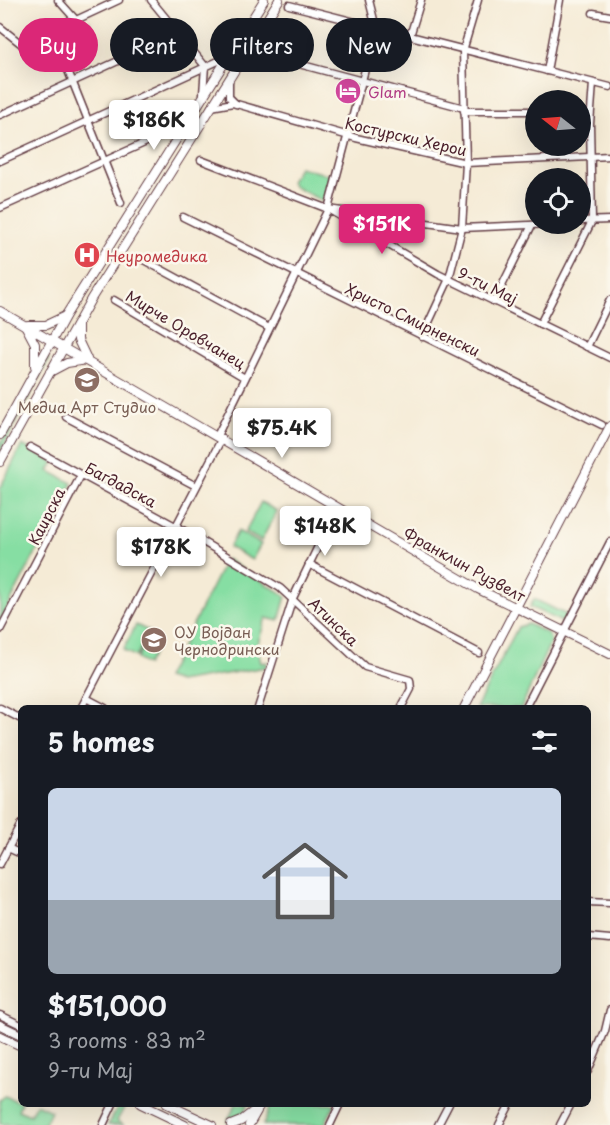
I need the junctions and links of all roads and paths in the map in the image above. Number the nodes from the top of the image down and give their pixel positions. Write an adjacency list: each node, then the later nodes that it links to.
1 (58, 0): 13 (street)
2 (119, 0): 14 (street)
3 (151, 0): 15 (street)
4 (264, 0): 16 (street)
5 (279, 0): 33 (street)
6 (369, 0): 18 (street)
7 (421, 0): 20 (street)
8 (478, 0): 23 (street)
9 (560, 0): 29 (street)
10 (289, 5): 17 (street)
11 (593, 13): 12 (street)
12 (610, 16)
13 (74, 18)
14 (80, 18)
15 (165, 18)
16 (252, 18)
17 (338, 18)
18 (374, 18)
19 (0, 27): 22 (street)
20 (412, 29)
21 (412, 37): 23 (street)
22 (18, 41)
23 (463, 51): 29 (street); 41 (street)
24 (198, 58): 27 (street)
25 (110, 64): 34 (street)
26 (210, 64): 27 (street)
27 (205, 66): 38 (street); 44 (street)
28 (314, 68): 35 (street)
29 (548, 71): 36 (street)
30 (68, 72): 34 (street)
31 (218, 72): 38 (street)
32 (365, 72): 35 (street)
33 (228, 80): 39 (street); 40 (street)
34 (72, 82): 43 (street); 44 (street)
35 (363, 82): 41 (street); 45 (street)
36 (593, 83): 37 (street); 48 (street)
37 (610, 87)
38 (203, 96): 69 (street)
39 (236, 104): 40 (street, Костурски Херои); 45 (street, Костурски Херои)
40 (211, 107): 70 (street)
41 (464, 110): 42 (street); 52 (street)
42 (525, 111)
43 (0, 115)
44 (88, 121): 50 (street); 51 (street)
45 (348, 135): 52 (street, Костурски Херои); 55 (street)
46 (160, 136): 51 (street)
47 (610, 156): 48 (street, Костурски Херои)
48 (590, 157): 52 (street, Костурски Херои); 57 (street)
49 (201, 160): 55 (street)
50 (0, 161)
51 (103, 161): 53 (street); 54 (street)
52 (466, 163): 60 (street)
53 (121, 202)
54 (0, 208)
55 (328, 209): 60 (street); 63 (street); 64 (street, 9-ти Мај)
56 (183, 217): 63 (street, Христо Смирненски)
57 (592, 220): 58 (street); 71 (street)
58 (610, 220)
59 (525, 225): 60 (street)
60 (462, 228): 64 (street)
61 (528, 234): 67 (street)
62 (142, 259): 73 (street)
63 (296, 274): 73 (street); 74 (street, Христо Смирненски)
64 (448, 279): 67 (street, 9-ти Мај); 74 (street)
65 (114, 300): 82 (street, Мирче Оровчанец)
66 (610, 300): 77 (street)
67 (494, 302): 71 (street, 9-ти Мај)
68 (0, 311): 72 (street, Франклин Рузвелт)
69 (66, 315): 72 (street); 75 (street)
70 (79, 320): 76 (street); 79 (street)
71 (540, 324): 77 (street, 9-ти Мај)
72 (25, 326): 75 (street, Франклин Рузвелт); 80 (street)
73 (270, 328): 82 (street)
74 (422, 337): 84 (street, Христо Смирненски)
75 (51, 340): 76 (street, Франклин Рузвелт); 80 (street)
76 (63, 346): 79 (street, Франклин Рузвелт); 81 (street)
77 (587, 347): 78 (street, 9-ти Мај)
78 (610, 358)
79 (88, 360): 81 (street); 86 (street, Франклин Рузвелт)
80 (35, 368): 85 (street)
81 (47, 374): 88 (street)
82 (245, 378): 86 (street)
83 (66, 417): 90 (street)
84 (606, 425): 96 (street)
85 (0, 435)
86 (220, 437): 90 (street); 91 (street, Франклин Рузвелт)
87 (30, 447): 89 (street, Багдадска)
88 (0, 462)
89 (80, 477): 92 (street, Багдадска); 97 (street, Каирска)
90 (196, 486): 92 (street)
91 (337, 507): 94 (street); 96 (street, Франклин Рузвелт)
92 (175, 526): 95 (street, Багдадска); 101 (street)
93 (610, 542): 98 (street)
94 (309, 564): 95 (street); 99 (street)
95 (293, 598): 104 (street); 105 (street, Атинска)
96 (516, 609): 98 (street, Франклин Рузвелт); 106 (street)
97 (0, 630)
98 (565, 633): 100 (street, Франклин Рузвелт); 107 (street)
99 (479, 653)
100 (610, 654)
101 (86, 698): 102 (street); 103 (street)
102 (82, 705)
103 (99, 705)
104 (259, 705)
105 (403, 705)
106 (466, 705)
107 (527, 705)
108 (0, 708): 109 (street)
109 (18, 717)
110 (18, 830): 111 (street)
111 (8, 848): 112 (street); 113 (street)
112 (18, 853)
113 (0, 864)
114 (591, 902): 115 (street)
115 (610, 903)
116 (591, 937): 117 (street)
117 (610, 939)
118 (610, 1010): 125 (street)
119 (0, 1015): 120 (street)
120 (18, 1024)
121 (0, 1025): 122 (street)
122 (18, 1034)
123 (0, 1036): 124 (street)
124 (18, 1045)
125 (591, 1063)
126 (112, 1107): 136 (street)
127 (147, 1107): 137 (street)
128 (173, 1107): 138 (street)
129 (258, 1107): 139 (street)
130 (259, 1107): 140 (street)
131 (260, 1107): 141 (street)
132 (339, 1107): 142 (street)
133 (447, 1107): 143 (street)
134 (508, 1107): 144 (street)
135 (569, 1107): 145 (street)
136 (103, 1125)
137 (185, 1125)
138 (212, 1125)
139 (231, 1125)
140 (249, 1125)
141 (256, 1125)
142 (330, 1125)
143 (438, 1125)
144 (498, 1125)
145 (560, 1125)

